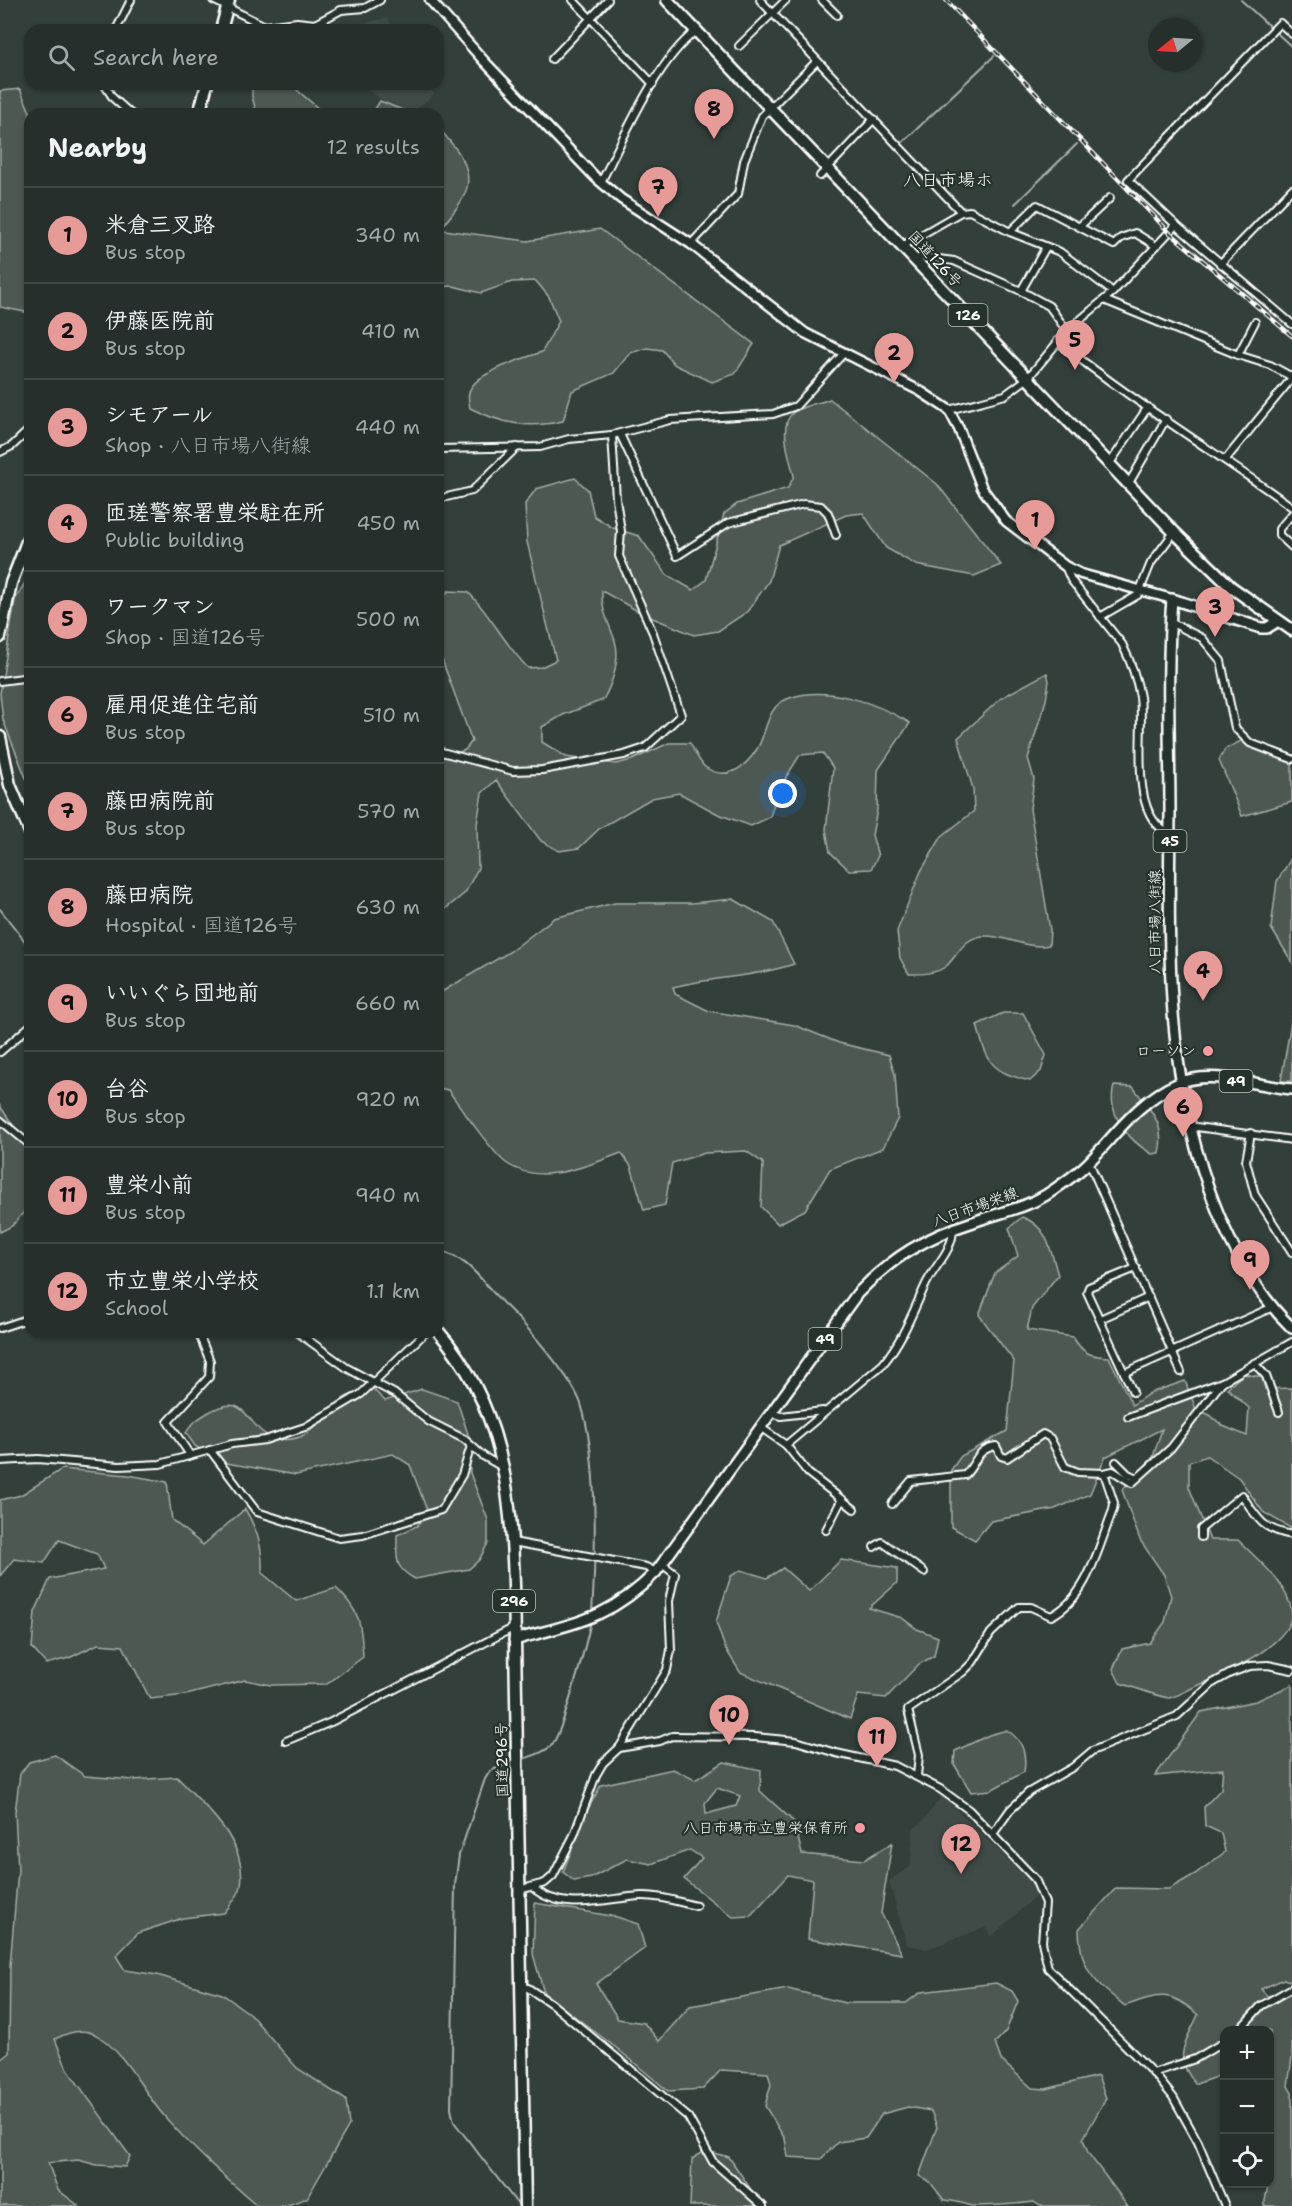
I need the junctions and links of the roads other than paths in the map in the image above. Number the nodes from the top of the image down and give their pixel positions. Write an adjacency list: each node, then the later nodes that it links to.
1 (131, 0): 15 (street)
2 (213, 0): 11 (street)
3 (380, 0): 20 (street)
4 (430, 0): 34 (street)
5 (573, 0): 14 (street)
6 (608, 0): 14 (street)
7 (667, 0): 21 (highway, 国道126号 / 126)
8 (760, 0): 12 (street)
9 (786, 0): 12 (street)
10 (822, 0): 13 (street)
11 (228, 4): 16 (highway); 17 (street)
12 (773, 13): 23 (street); 25 (street)
13 (837, 15)
14 (590, 18): 24 (street); 26 (street)
15 (119, 24)
16 (223, 24)
17 (261, 24)
18 (280, 24): 19 (street)
19 (315, 24)
20 (315, 24)
21 (696, 31): 26 (street); 29 (highway, 国道126号 / 126)
22 (1292, 34): 38 (street)
23 (739, 46)
24 (552, 59)
25 (818, 61): 29 (street); 32 (street)
26 (653, 84): 34 (street)
27 (108, 90): 30 (street)
28 (206, 90): 31 (highway)
29 (769, 107): 33 (highway, 国道126号 / 126); 41 (street)
30 (124, 108)
31 (201, 108)
32 (874, 118): 33 (street); 37 (street)
33 (824, 172): 42 (highway, 国道126号 / 126)
34 (601, 182): 41 (street)
35 (1292, 189): 46 (street)
36 (1110, 198): 39 (street)
37 (962, 212): 40 (street); 42 (street)
38 (1176, 225): 43 (street); 46 (street)
39 (1080, 226): 40 (street); 43 (street)
40 (1010, 231): 44 (street)
41 (690, 244): 54 (street)
42 (902, 246): 45 (highway, 国道126号 / 126)
43 (1156, 246): 48 (street)
44 (1046, 247): 47 (street); 48 (street)
45 (914, 259): 47 (street); 57 (highway, 国道126号 / 126)
46 (1220, 264): 51 (street)
47 (1021, 291): 52 (street)
48 (1113, 292): 49 (street)
49 (1104, 300): 52 (street); 55 (street)
50 (1255, 322): 55 (street)
51 (1292, 324)
52 (1067, 331): 53 (street)
53 (1057, 341): 57 (street); 58 (street)
54 (843, 354): 59 (street); 61 (street)
55 (1238, 355): 56 (street)
56 (1292, 377): 67 (street)
57 (1028, 378): 59 (street); 68 (highway, 国道126号 / 126)
58 (1148, 407): 60 (street); 68 (street)
59 (949, 410): 77 (street)
60 (1167, 419): 67 (street); 69 (street)
61 (620, 434): 63 (street); 74 (street)
62 (24, 435): 66 (street)
63 (612, 435): 64 (street); 88 (street)
64 (517, 447): 65 (street); 70 (street)
65 (444, 449)
66 (0, 452)
67 (1226, 459): 71 (street)
68 (1110, 464): 69 (highway, 国道126号 / 126)
69 (1129, 483): 73 (highway, 国道126号 / 126)
70 (444, 498)
71 (1292, 507)
72 (1292, 514): 75 (street)
73 (1174, 532): 78 (street); 81 (highway, 国道126号 / 126)
74 (836, 535)
75 (1292, 547)
76 (24, 549): 84 (highway)
77 (1065, 566): 78 (street); 80 (street)
78 (1141, 590): 79 (street); 80 (street)
79 (1172, 599): 81 (main road); 82 (main road, 八日市場八街線 / 45)
80 (1100, 617): 91 (street)
81 (1278, 621): 83 (highway, 国道126号 / 126)
82 (1170, 622): 89 (street); 91 (main road, 八日市場八街線 / 45)
83 (1292, 630)
84 (0, 637)
85 (24, 677): 86 (street)
86 (0, 681)
87 (0, 737): 90 (highway)
88 (444, 753)
89 (1292, 759)
90 (24, 818)
91 (1170, 834): 94 (main road, 八日市場八街線 / 45)
92 (24, 1031): 93 (street)
93 (0, 1052)
94 (1180, 1083): 95 (main road, 八日市場栄線 / 49); 97 (main road, 八日市場八街線 / 45); 101 (main road, 八日市場栄線 / 49)
95 (1292, 1089)
96 (0, 1120): 99 (street)
97 (1189, 1126): 98 (street); 106 (main road, 八日市場八街線 / 45)
98 (1251, 1133): 100 (street); 103 (street)
99 (24, 1140)
100 (1292, 1140)
101 (1089, 1162): 102 (main road, 八日市場栄線 / 49); 104 (street)
102 (953, 1228): 123 (street); 125 (main road, 八日市場栄線 / 49)
103 (1292, 1252)
104 (1136, 1268): 105 (street); 107 (street)
105 (1149, 1297): 107 (street); 116 (street)
106 (1273, 1306): 110 (main road, 八日市場八街線 / 45); 116 (street)
107 (1100, 1319): 119 (street)
108 (24, 1320): 109 (street)
109 (0, 1328)
110 (1292, 1328)
111 (200, 1338): 131 (street)
112 (305, 1338): 120 (street)
113 (420, 1338): 120 (street)
114 (443, 1338): 134 (highway, 国道296号 / 296)
115 (1292, 1342): 117 (street)
116 (1172, 1351): 118 (street); 119 (street)
117 (1254, 1364): 121 (street); 124 (street)
118 (1181, 1372)
119 (1124, 1373): 122 (street)
120 (375, 1382): 129 (street); 130 (street)
121 (1222, 1382): 126 (street); 136 (street)
122 (1133, 1392)
123 (825, 1410): 125 (street); 128 (street)
124 (1279, 1412)
125 (771, 1413): 127 (main road, 八日市場栄線 / 49)
126 (1128, 1417)
127 (760, 1427): 128 (street); 145 (main road, 八日市場栄線 / 49)
128 (786, 1445): 137 (street)
129 (471, 1446): 130 (street); 134 (street)
130 (210, 1450): 131 (street)
131 (190, 1455): 132 (street)
132 (0, 1461)
133 (1116, 1462): 136 (street)
134 (505, 1469): 143 (highway, 国道296号 / 296)
135 (1104, 1473): 136 (street); 138 (street); 152 (street)
136 (1137, 1478)
137 (842, 1498): 139 (street); 140 (street)
138 (892, 1504)
139 (854, 1509)
140 (826, 1530)
141 (1292, 1535): 142 (street)
142 (1201, 1537)
143 (513, 1542): 145 (street); 147 (highway, 国道296号 / 296)
144 (874, 1546): 146 (street)
145 (659, 1568): 148 (main road, 八日市場栄線 / 49); 151 (street)
146 (924, 1572)
147 (514, 1627): 148 (highway, 国道296号 / 296); 150 (street)
148 (514, 1640): 155 (highway, 国道296号 / 296)
149 (1292, 1671): 153 (street)
150 (286, 1741)
151 (619, 1748): 152 (street); 154 (street)
152 (917, 1776): 153 (street)
153 (993, 1834): 161 (street)
154 (532, 1887): 155 (street); 156 (street)
155 (519, 1890): 157 (highway, 国道296号 / 296)
156 (696, 1906)
157 (521, 1988): 162 (highway, 国道296号 / 296); 163 (street)
158 (1292, 1988): 159 (street)
159 (1243, 2026)
160 (1220, 2044): 161 (street)
161 (1153, 2073): 164 (street)
162 (525, 2206)
163 (764, 2206)
164 (1225, 2206)

